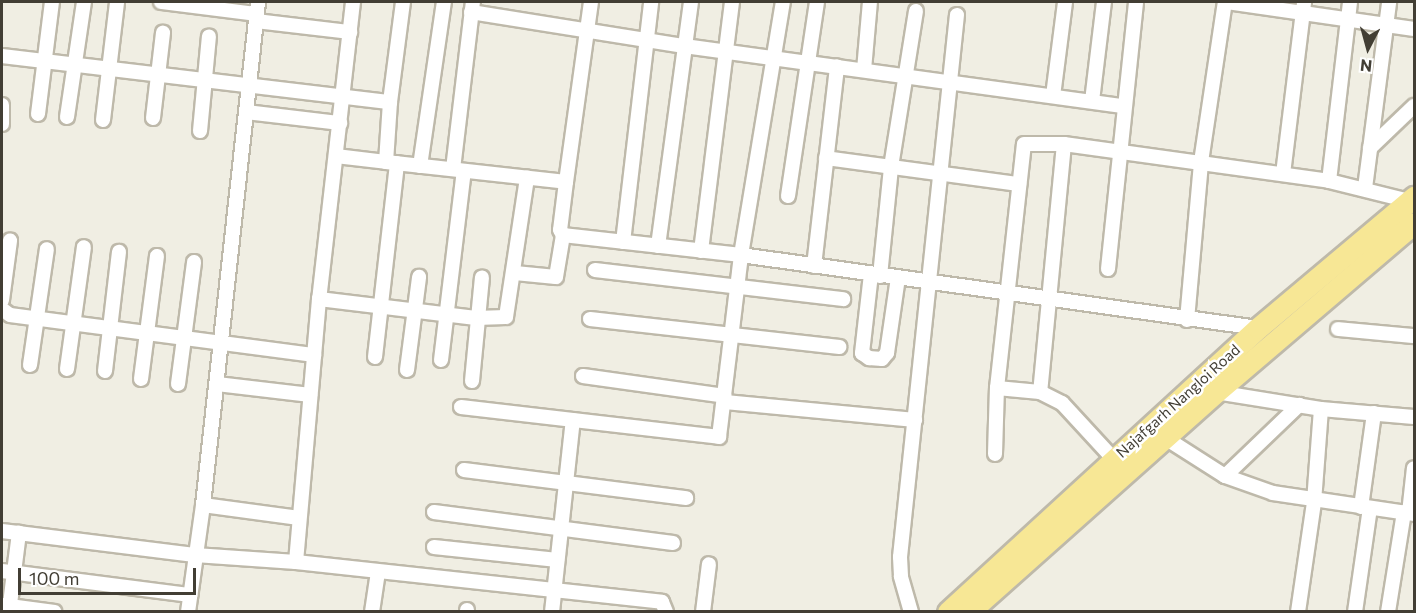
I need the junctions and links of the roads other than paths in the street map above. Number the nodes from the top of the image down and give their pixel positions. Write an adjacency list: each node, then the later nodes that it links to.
1 (52, 2): 38 (street)
2 (84, 2): 40 (street)
3 (117, 2): 42 (street)
4 (161, 2): 24 (street)
5 (353, 2): 30 (street)
6 (404, 2): 52 (street)
7 (444, 2): 71 (street)
8 (591, 2): 29 (street)
9 (651, 2): 33 (street)
10 (691, 2): 34 (street)
11 (732, 2): 35 (street)
12 (783, 2): 37 (street)
13 (817, 2): 39 (street)
14 (870, 2): 43 (street)
15 (1065, 2): 50 (street)
16 (1104, 2): 51 (street)
17 (1136, 2): 54 (street)
18 (1226, 2): 22 (street); 70 (street)
19 (1350, 2): 26 (street)
20 (1389, 2): 27 (street)
21 (472, 7): 29 (street); 73 (street)
22 (1303, 7): 26 (street); 75 (street)
23 (916, 11): 45 (street)
24 (257, 12): 30 (street); 48 (street)
25 (957, 15): 47 (street)
26 (1347, 19): 27 (street); 77 (street)
27 (1385, 25): 28 (street); 65 (street)
28 (1414, 29)
29 (586, 31): 33 (street); 78 (street)
30 (350, 32): 49 (street)
31 (163, 33): 44 (street)
32 (209, 36): 46 (street)
33 (646, 40): 34 (street); 86 (street)
34 (684, 46): 35 (street); 87 (street)
35 (727, 52): 37 (street); 90 (street)
36 (2, 56): 38 (street)
37 (774, 58): 39 (street); 92 (street)
38 (44, 61): 40 (street); 57 (street)
39 (808, 62): 41 (street); 81 (street)
40 (76, 64): 42 (street); 58 (street)
41 (837, 66): 43 (street); 68 (street)
42 (108, 68): 44 (street); 60 (street)
43 (864, 70): 45 (street)
44 (158, 74): 46 (street); 59 (street)
45 (906, 76): 47 (street); 72 (street)
46 (205, 80): 48 (street); 63 (street)
47 (952, 82): 50 (street); 74 (street)
48 (248, 85): 49 (street); 56 (street)
49 (344, 96): 52 (street); 61 (street)
50 (1053, 96): 51 (street)
51 (1092, 101): 54 (street)
52 (390, 102): 69 (street)
53 (2, 105): 62 (street)
54 (1124, 106): 66 (street)
55 (1414, 106): 65 (street)
56 (246, 112): 61 (street); 126 (street)
57 (38, 114)
58 (67, 117)
59 (153, 118)
60 (103, 120)
61 (340, 123): 67 (street)
62 (2, 124)
63 (200, 131)
64 (1064, 144): 66 (street); 79 (street); 108 (street)
65 (1370, 148): 80 (street)
66 (1118, 151): 70 (street); 96 (street)
67 (336, 156): 69 (street); 106 (street)
68 (826, 158): 72 (street); 95 (street)
69 (391, 162): 71 (street); 110 (street)
70 (1201, 162): 75 (street); 117 (street)
71 (420, 166): 73 (street)
72 (891, 167): 74 (street); 99 (street)
73 (459, 170): 76 (street); 113 (street)
74 (942, 174): 79 (street); 103 (street)
75 (1283, 174): 77 (street)
76 (527, 178): 78 (street); 98 (street)
77 (1329, 181): 80 (street)
78 (566, 182): 84 (street)
79 (1019, 184): 105 (street)
80 (1365, 188): 82 (street)
81 (788, 196)
82 (1414, 200): 120 (main road, Najafgarh Nangloi Road)
83 (1414, 223): 142 (main road, Najafgarh Nangloi Road)
84 (563, 235): 86 (street); 98 (street)
85 (10, 241): 109 (street)
86 (623, 242): 87 (street)
87 (658, 246): 90 (street)
88 (84, 247): 118 (street)
89 (47, 249): 114 (street)
90 (701, 250): 92 (street)
91 (119, 252): 119 (street)
92 (741, 255): 95 (street); 104 (street)
93 (157, 256): 122 (street)
94 (194, 262): 124 (street)
95 (814, 266): 99 (street)
96 (1108, 269)
97 (595, 270): 104 (street)
98 (515, 273): 115 (street)
99 (875, 275): 102 (street); 102 (street)
100 (419, 277): 112 (street)
101 (482, 277): 115 (street)
102 (897, 278): 103 (street)
103 (932, 283): 105 (street); 151 (street)
104 (738, 287): 107 (street); 123 (street)
105 (1007, 295): 108 (street); 140 (street)
106 (319, 299): 110 (street); 128 (street)
107 (843, 299)
108 (1047, 299): 117 (street); 141 (street)
109 (2, 300)
110 (379, 308): 112 (street); 129 (street)
111 (2, 310): 114 (street)
112 (413, 311): 113 (street); 133 (street)
113 (447, 315): 115 (street); 130 (street)
114 (37, 318): 118 (street); 131 (street)
115 (478, 318): 137 (street)
116 (590, 319): 123 (street)
117 (1187, 320): 120 (street)
118 (74, 323): 119 (street); 132 (street)
119 (109, 327): 122 (street); 134 (street)
120 (1258, 328): 154 (main road, Najafgarh Nangloi Road)
121 (1338, 328): 125 (street)
122 (147, 332): 124 (street); 136 (street)
123 (732, 334): 127 (street); 144 (street)
124 (184, 336): 126 (street); 138 (street)
125 (1414, 336)
126 (220, 341): 128 (street); 139 (street)
127 (839, 346)
128 (314, 355): 143 (street)
129 (375, 357)
130 (441, 360)
131 (30, 364)
132 (67, 369)
133 (407, 370)
134 (105, 371)
135 (583, 376): 144 (street)
136 (141, 379)
137 (472, 381)
138 (178, 384)
139 (217, 384): 143 (street); 161 (street)
140 (997, 388): 141 (street); 153 (street)
141 (1040, 392): 154 (street)
142 (1216, 392): 145 (street); 152 (main road, Najafgarh Nangloi Road)
143 (310, 395): 165 (street)
144 (725, 399): 150 (street); 151 (street)
145 (1299, 405): 147 (street); 157 (street)
146 (461, 406): 150 (street)
147 (1321, 409): 148 (street); 160 (street)
148 (1374, 413): 149 (street); 162 (street)
149 (1414, 417)
150 (573, 420): 158 (street)
151 (915, 420): 186 (street)
152 (1167, 439): 154 (main road, Najafgarh Nangloi Road); 157 (street)
153 (994, 454)
154 (1120, 466): 187 (main road, Najafgarh Nangloi Road); 188 (main road, Najafgarh Nangloi Road)
155 (1414, 468): 164 (street)
156 (464, 470): 158 (street)
157 (1225, 476): 160 (street)
158 (565, 484): 159 (street); 166 (street)
159 (686, 498)
160 (1314, 502): 162 (street); 189 (street)
161 (203, 505): 165 (street); 171 (street)
162 (1366, 507): 164 (street); 190 (street)
163 (434, 512): 166 (street)
164 (1409, 513): 191 (street)
165 (299, 518): 173 (street)
166 (560, 526): 169 (street); 172 (street)
167 (2, 531): 168 (street)
168 (19, 533): 171 (street); 175 (street)
169 (673, 543)
170 (434, 547): 172 (street)
171 (195, 555): 173 (street); 178 (street)
172 (557, 560): 177 (street)
173 (296, 562): 176 (street)
174 (709, 564): 185 (street)
175 (8, 572): 178 (street); 179 (street)
176 (378, 572): 177 (street); 182 (street)
177 (555, 592): 183 (street); 184 (street)
178 (190, 595): 181 (street)
179 (7, 608): 180 (street)
180 (55, 612)
181 (188, 612)
182 (372, 612)
183 (552, 612)
184 (666, 612)
185 (703, 612)
186 (911, 612)
187 (948, 612)
188 (969, 612)
189 (1298, 612)
190 (1355, 612)
191 (1388, 612)

